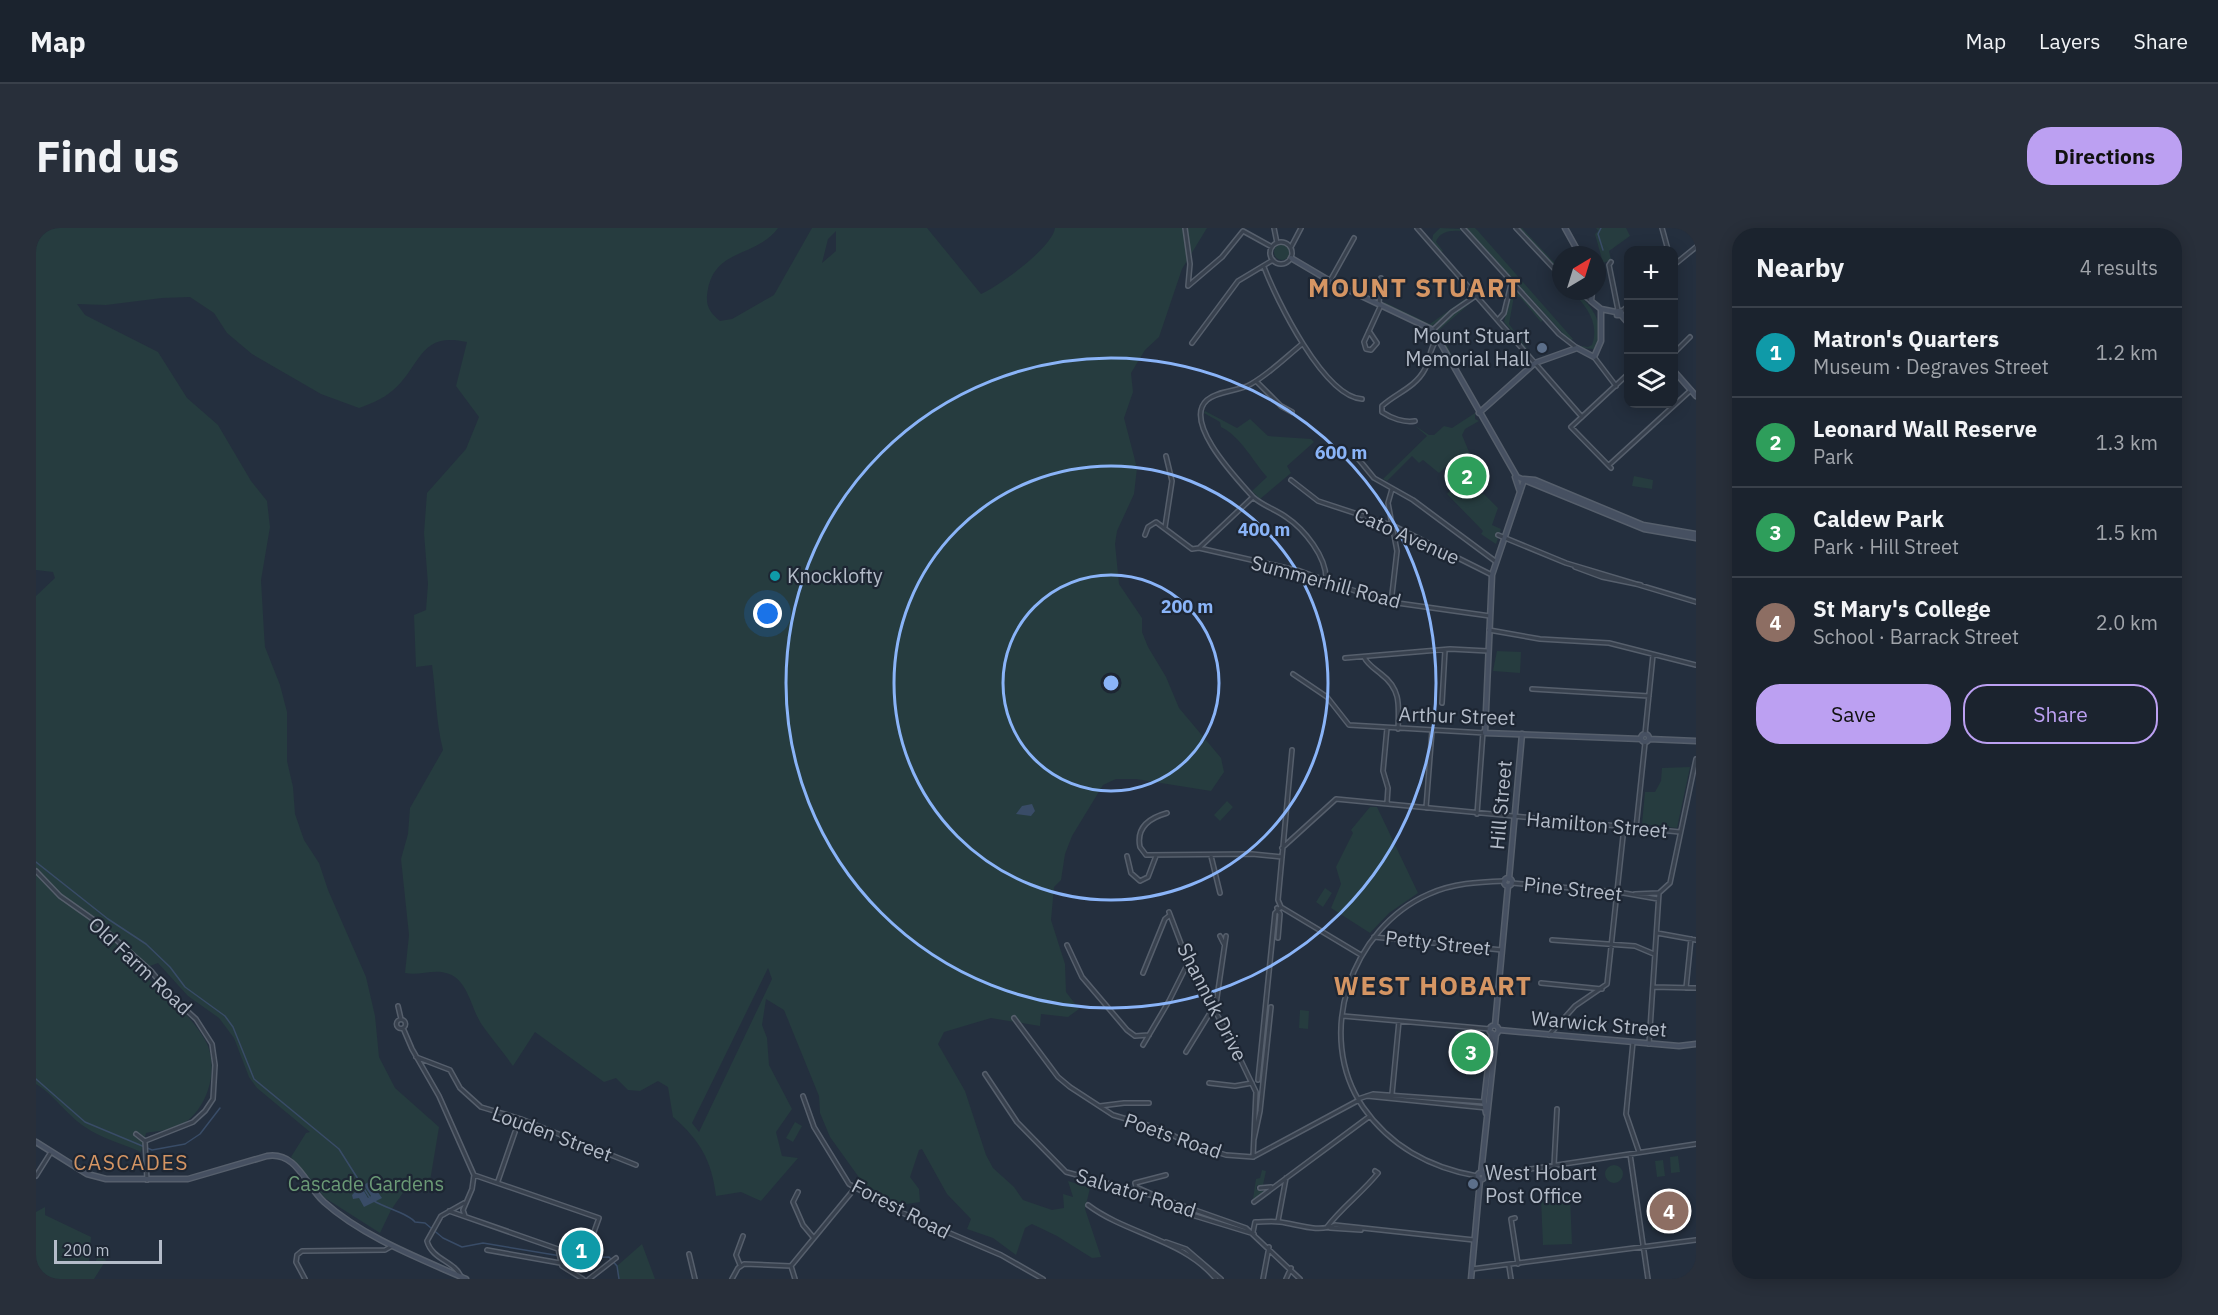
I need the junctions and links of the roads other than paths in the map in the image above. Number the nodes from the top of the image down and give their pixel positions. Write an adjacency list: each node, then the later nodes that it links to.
1 (1185, 228): 10 (street)
2 (1252, 228): 10 (street)
3 (1274, 228): 12 (street)
4 (1301, 228): 16 (street)
5 (1417, 228): 27 (street)
6 (1463, 228): 25 (street)
7 (1516, 228): 22 (street)
8 (1565, 228): 13 (street)
9 (1662, 228): 14 (street)
10 (1252, 234): 15 (street)
11 (1354, 238): 26 (street)
12 (1277, 243): 15 (street); 16 (street)
13 (1575, 246)
14 (1667, 246)
15 (1272, 247): 19 (street)
16 (1291, 247): 18 (street)
17 (1696, 248): 21 (street)
18 (1291, 258): 19 (street); 26 (street)
19 (1273, 260): 23 (street)
20 (1611, 262): 33 (street)
21 (1678, 262)
22 (1552, 266)
23 (1264, 267): 40 (street); 41 (street)
24 (1381, 278): 30 (street)
25 (1512, 280): 35 (street); 42 (street)
26 (1330, 281): 30 (street)
27 (1477, 295): 35 (street); 36 (street)
28 (1589, 300): 29 (street)
29 (1591, 302): 31 (street)
30 (1380, 305): 36 (street); 37 (street)
31 (1601, 309): 33 (street); 44 (street)
32 (1624, 309): 33 (street)
33 (1619, 312): 34 (street)
34 (1624, 318)
35 (1498, 320): 45 (street)
36 (1433, 330): 39 (street)
37 (1369, 331): 37 (street)
38 (1690, 337): 43 (street)
39 (1438, 339): 54 (street); 57 (street)
40 (1192, 343)
41 (1302, 344): 48 (street); 52 (street)
42 (1577, 348): 44 (street); 45 (street)
43 (1678, 349)
44 (1594, 357): 49 (street)
45 (1535, 363): 54 (street); 55 (street)
46 (1678, 375): 50 (street)
47 (1624, 379): 49 (street)
48 (1256, 381): 53 (street); 67 (street)
49 (1616, 386): 55 (street)
50 (1691, 390): 51 (street); 55 (street)
51 (1696, 396)
52 (1362, 399)
53 (1292, 412)
54 (1479, 413): 61 (street)
55 (1582, 417)
56 (1415, 421): 57 (street)
57 (1410, 422): 58 (street)
58 (1411, 427)
59 (1166, 456): 69 (street)
60 (1356, 456): 65 (street)
61 (1514, 474): 63 (street); 64 (street)
62 (1292, 480): 68 (street, Cato Avenue)
63 (1523, 480): 64 (street); 66 (street); 72 (street)
64 (1520, 486): 66 (street)
65 (1392, 489): 68 (street); 75 (street)
66 (1520, 493): 73 (street)
67 (1253, 497): 74 (street); 77 (street)
68 (1394, 526): 76 (street, Cato Avenue); 79 (street)
69 (1165, 527): 70 (street); 74 (street, Summerhill Road)
70 (1145, 535)
71 (1498, 535): 73 (street)
72 (1696, 536)
73 (1504, 537): 75 (street); 78 (street)
74 (1199, 548): 77 (street, Summerhill Road)
75 (1495, 561): 76 (street)
76 (1492, 575): 80 (street)
77 (1326, 580): 79 (street, Summerhill Road)
78 (1696, 602)
79 (1391, 603): 80 (street, Summerhill Road)
80 (1490, 616): 81 (street)
81 (1489, 630): 83 (street); 84 (street)
82 (1445, 650): 83 (street); 85 (street); 91 (street)
83 (1488, 651): 95 (street)
84 (1653, 655): 87 (street); 90 (street)
85 (1364, 657): 86 (street); 93 (street)
86 (1345, 658)
87 (1696, 665)
88 (1293, 674): 92 (street, Arthur Street)
89 (1532, 689): 90 (street)
90 (1649, 696): 97 (street)
91 (1442, 703)
92 (1387, 728): 93 (street, Arthur Street); 102 (street)
93 (1398, 729): 94 (street, Arthur Street)
94 (1432, 731): 95 (street, Arthur Street); 103 (street)
95 (1484, 733): 96 (street, Arthur Street); 105 (street)
96 (1522, 734): 98 (street, Arthur Street); 106 (street, Hill Street)
97 (1645, 734): 98 (street)
98 (1645, 740): 99 (street, Arthur Street); 108 (street)
99 (1696, 741)
100 (1292, 750): 110 (street)
101 (1696, 759): 109 (street)
102 (1387, 804): 103 (street, Hamilton Street); 110 (street, Hamilton Street)
103 (1426, 808): 105 (street, Hamilton Street)
104 (1167, 813): 112 (street)
105 (1477, 814): 106 (street, Hamilton Street)
106 (1514, 817): 107 (street, Hamilton Street); 116 (street, Hill Street)
107 (1624, 827): 108 (street, Hamilton Street); 118 (street)
108 (1636, 828): 109 (street, Hamilton Street)
109 (1680, 832): 119 (street)
110 (1282, 848): 114 (street)
111 (1127, 855): 112 (street)
112 (1156, 856): 113 (street)
113 (1211, 856): 114 (street); 117 (street)
114 (1282, 857): 122 (street)
115 (36, 871): 177 (street, Old Farm Road)
116 (1508, 882): 118 (street, Pine Street); 126 (street, Pine Street); 134 (street, Hill Street)
117 (1220, 892)
118 (1618, 892): 120 (street, Pine Street); 132 (street)
119 (1659, 893): 120 (street, Pine Street); 121 (street)
120 (1634, 895): 121 (street, Pine Street)
121 (1658, 899): 123 (street)
122 (1279, 908): 127 (street); 135 (street); 162 (street)
123 (1656, 933): 128 (street); 136 (street)
124 (1220, 936): 131 (street)
125 (1226, 936): 131 (street)
126 (1374, 937): 134 (street, Petty Street); 135 (street, Pine Street)
127 (1278, 938)
128 (1691, 939): 130 (street); 141 (street)
129 (1552, 940): 132 (street)
130 (1696, 940)
131 (1224, 944): 146 (street)
132 (1611, 944): 136 (street); 143 (street)
133 (1067, 945): 153 (street)
134 (1502, 950): 152 (street, Hill Street)
135 (1361, 954): 147 (street, Pine Street)
136 (1654, 954): 140 (street)
137 (1188, 962): 138 (street, Shannuk Drive); 146 (street, Shannuk Drive); 153 (street)
138 (1143, 973)
139 (1541, 983): 143 (street)
140 (1653, 987): 141 (street); 156 (street)
141 (1686, 988): 142 (street)
142 (1696, 988)
143 (1602, 989): 154 (street)
144 (398, 1006): 149 (street)
145 (1270, 1007): 178 (street)
146 (1214, 1009): 159 (street); 164 (street, Shannuk Drive)
147 (1343, 1016): 150 (street, Warwick Street); 168 (street, Pine Street)
148 (1014, 1018): 172 (street, Poets Road)
149 (401, 1019): 151 (street); 151 (street)
150 (1399, 1021): 152 (street, Warwick Street); 165 (street)
151 (403, 1028): 160 (street)
152 (1494, 1031): 154 (street, Warwick Street); 171 (street)
153 (1149, 1035): 158 (street)
154 (1549, 1035): 155 (street, Warwick Street)
155 (1633, 1042): 156 (street, Warwick Street); 182 (street)
156 (1649, 1044): 157 (street, Warwick Street)
157 (1696, 1044)
158 (1143, 1045)
159 (1186, 1052)
160 (416, 1057): 186 (street, Louden Street); 188 (street)
161 (985, 1074): 199 (street, Salvator Road)
162 (1258, 1080)
163 (1209, 1083): 164 (street)
164 (1252, 1083): 178 (street, Shannuk Drive)
165 (1392, 1095): 167 (street); 169 (street); 171 (street)
166 (802, 1096): 196 (street, Forest Road)
167 (1366, 1096): 168 (street); 169 (street)
168 (1359, 1100): 174 (street, Pine Street); 184 (street)
169 (1391, 1100): 171 (street)
170 (1149, 1104): 172 (street)
171 (1486, 1105): 191 (street)
172 (1100, 1106): 184 (street, Poets Road)
173 (1557, 1110): 185 (street)
174 (1370, 1116): 191 (street, Pine Street); 192 (street)
175 (515, 1132): 194 (street)
176 (136, 1134): 177 (street)
177 (145, 1141): 193 (street)
178 (1253, 1141): 184 (street)
179 (36, 1142): 181 (street)
180 (1696, 1144): 182 (street)
181 (51, 1152): 190 (street); 193 (street)
182 (1639, 1152): 183 (street)
183 (1630, 1154): 185 (street); 216 (street)
184 (1253, 1157)
185 (1554, 1165): 191 (street)
186 (636, 1166)
187 (1376, 1171): 208 (street)
188 (474, 1175): 194 (street); 200 (street)
189 (1167, 1175): 199 (street)
190 (36, 1176)
191 (1481, 1176): 212 (street)
192 (1287, 1177): 195 (street); 207 (street)
193 (147, 1180): 214 (street)
194 (497, 1182): 219 (street)
195 (1276, 1185): 197 (street); 201 (street)
196 (855, 1188): 211 (street); 236 (street, Forest Road)
197 (1260, 1188)
198 (798, 1192): 211 (street)
199 (1158, 1197): 209 (street, Salvator Road)
200 (467, 1198): 203 (street); 205 (street)
201 (1254, 1202)
202 (1088, 1205): 237 (street)
203 (449, 1211): 205 (street); 227 (street)
204 (1182, 1212): 209 (street, Salvator Road)
205 (466, 1217): 219 (street)
206 (1515, 1218): 221 (street)
207 (1278, 1221): 208 (street); 209 (street)
208 (1328, 1227): 212 (street)
209 (1254, 1234): 215 (street)
210 (742, 1236): 222 (street)
211 (813, 1237): 224 (street)
212 (1474, 1240): 226 (street)
213 (1696, 1240): 216 (street)
214 (393, 1244): 227 (street); 229 (street)
215 (1269, 1247): 225 (street); 238 (street)
216 (1643, 1247): 221 (street); 242 (street)
217 (487, 1250): 219 (street)
218 (689, 1254): 233 (street)
219 (559, 1256): 231 (street)
220 (615, 1259): 232 (street)
221 (1518, 1264): 223 (street)
222 (740, 1265): 224 (street); 234 (street)
223 (1508, 1265): 226 (street); 241 (street)
224 (791, 1266): 235 (street)
225 (1291, 1268): 228 (street); 239 (street)
226 (1472, 1269): 240 (street)
227 (461, 1277): 230 (street)
228 (1301, 1278)
229 (304, 1279)
230 (466, 1279)
231 (583, 1279)
232 (589, 1279)
233 (695, 1279)
234 (732, 1279)
235 (795, 1279)
236 (1043, 1279)
237 (1219, 1279)
238 (1263, 1279)
239 (1286, 1279)
240 (1471, 1279)
241 (1511, 1279)
242 (1648, 1279)

